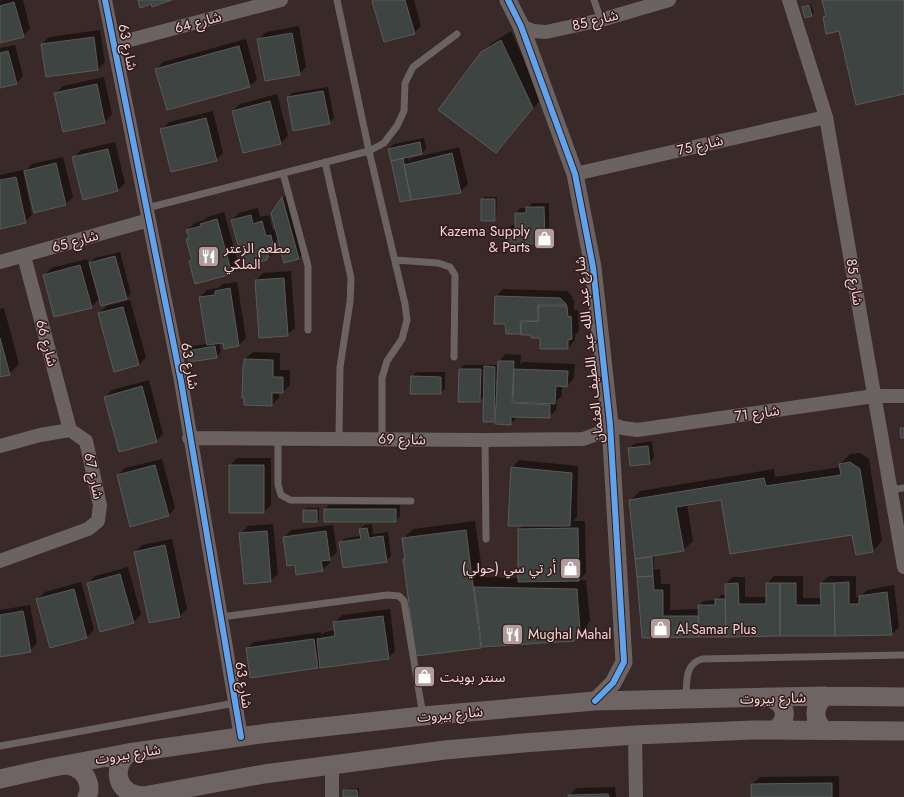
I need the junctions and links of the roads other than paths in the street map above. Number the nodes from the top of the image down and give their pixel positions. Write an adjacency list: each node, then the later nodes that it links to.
1 (105, 0): 11 (street, شارع 63)
2 (281, 0): 11 (street, شارع 64)
3 (337, 0): 13 (lane)
4 (508, 0): 9 (street, شارع عبد الله عبد اللطيف العثمان)
5 (594, 0): 8 (lane)
6 (669, 0): 8 (street, شارع 85)
7 (788, 0): 12 (street, شارع 85)
8 (601, 20): 9 (street, شارع 85)
9 (521, 26): 16 (street, شارع عبد الله عبد اللطيف العثمان)
10 (457, 34): 13 (lane)
11 (115, 44): 17 (street, شارع 63)
12 (826, 117): 16 (street, شارع 75); 23 (street, شارع 85)
13 (369, 151): 14 (lane); 19 (lane)
14 (325, 162): 15 (lane); 29 (lane)
15 (283, 173): 17 (lane); 21 (lane)
16 (575, 174): 25 (street, شارع عبد الله عبد اللطيف العثمان)
17 (148, 214): 18 (street, شارع 65); 27 (street, شارع 63)
18 (24, 256): 20 (street, شارع 65); 26 (street, شارع 66)
19 (395, 260): 22 (lane); 30 (lane)
20 (0, 262)
21 (308, 330)
22 (454, 357)
23 (874, 396): 24 (street, شارع 71); 25 (street, شارع 71); 33 (street, شارع 85)
24 (904, 396)
25 (610, 424): 31 (street, شارع 69); 44 (street, شارع عبد الله عبد اللطيف العثمان)
26 (70, 430): 32 (street); 36 (street, شارع 67)
27 (189, 438): 28 (street, شارع 69); 38 (street, شارع 63)
28 (278, 438): 29 (street, شارع 69); 34 (lane)
29 (339, 438): 30 (street, شارع 69)
30 (382, 439): 31 (street, شارع 69)
31 (485, 440): 35 (lane)
32 (0, 446)
33 (897, 489): 37 (street, شارع 85)
34 (411, 501)
35 (486, 539)
36 (0, 561)
37 (904, 568)
38 (221, 617): 45 (street, شارع 63); 46 (lane)
39 (904, 655): 43 (lane)
40 (825, 696): 41 (main road, شارع بيروت); 42 (main road, شارع بيروت); 48 (main road)
41 (904, 697)
42 (771, 698): 43 (main road, شارع بيروت); 47 (main road)
43 (686, 699): 44 (main road, شارع بيروت)
44 (595, 701): 46 (main road, شارع بيروت)
45 (235, 703): 51 (street, شارع 63); 52 (lane)
46 (423, 716): 51 (main road, شارع بيروت)
47 (775, 730): 48 (main road); 50 (main road)
48 (824, 730): 49 (main road)
49 (904, 731)
50 (635, 735): 55 (main road); 60 (street)
51 (241, 737): 53 (main road, شارع بيروت)
52 (0, 746)
53 (128, 753): 54 (main road, شارع بيروت); 57 (main road)
54 (66, 765): 56 (main road, شارع بيروت); 58 (main road)
55 (332, 765): 57 (main road); 59 (street)
56 (0, 779)
57 (141, 796)
58 (87, 797)
59 (332, 797)
60 (636, 797)

